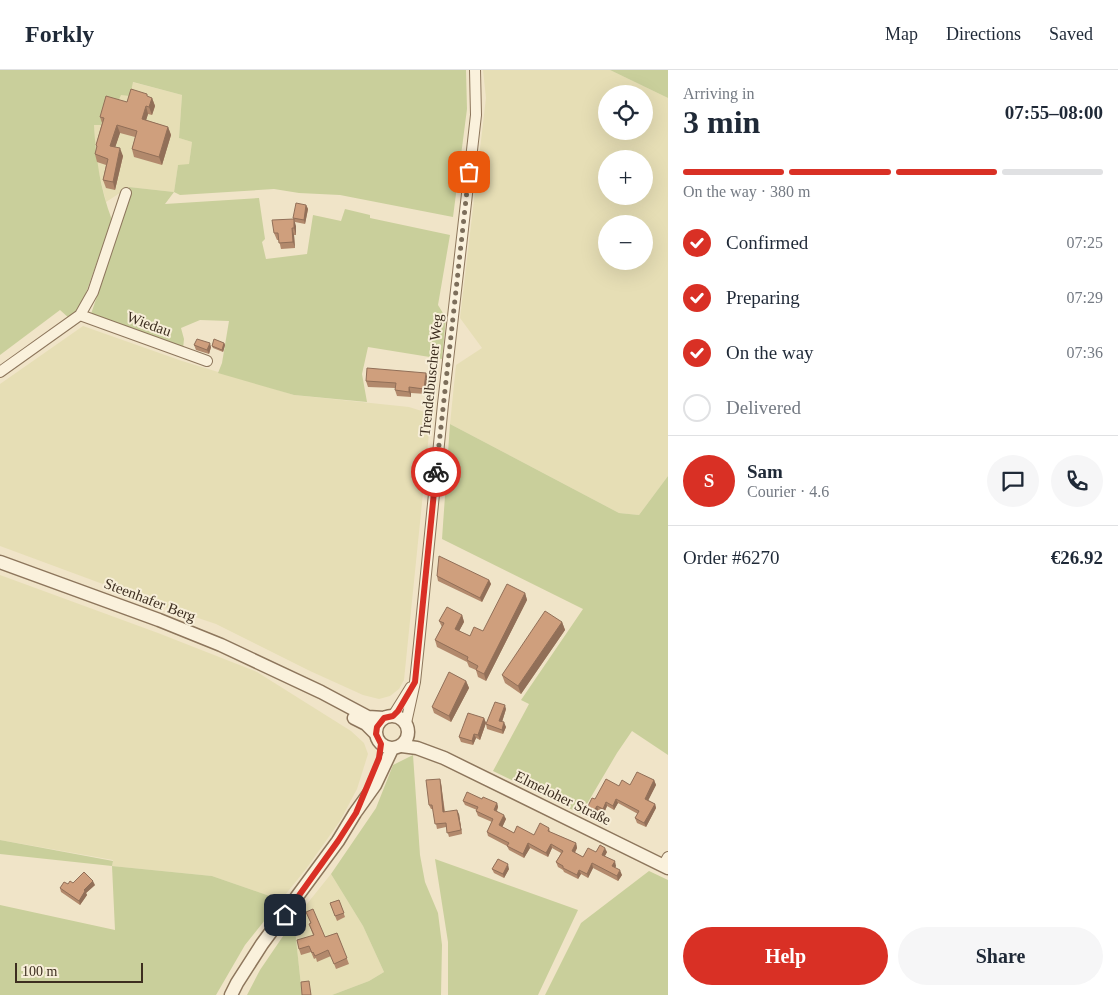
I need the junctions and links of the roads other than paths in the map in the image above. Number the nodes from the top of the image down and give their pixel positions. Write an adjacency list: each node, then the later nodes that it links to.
1 (475, 70): 8 (street, Trendelbuscher Weg)
2 (126, 193): 3 (street)
3 (80, 315): 4 (street, Wiedau); 5 (street)
4 (207, 361)
5 (0, 372)
6 (0, 562): 7 (street, Steenhafer Berg)
7 (286, 677): 9 (street, Steenhafer Berg); 11 (street, Steenhafer Berg)
8 (415, 682): 9 (street, Trendelbuscher Weg); 10 (street, Trendelbuscher Weg)
9 (389, 717): 10 (street); 11 (street)
10 (407, 728): 11 (street); 12 (street, Elmeloher Straße)
11 (388, 743): 12 (street, Elmeloher Straße); 14 (street)
12 (444, 758): 13 (street, Elmeloher Straße)
13 (666, 864)
14 (231, 995)

